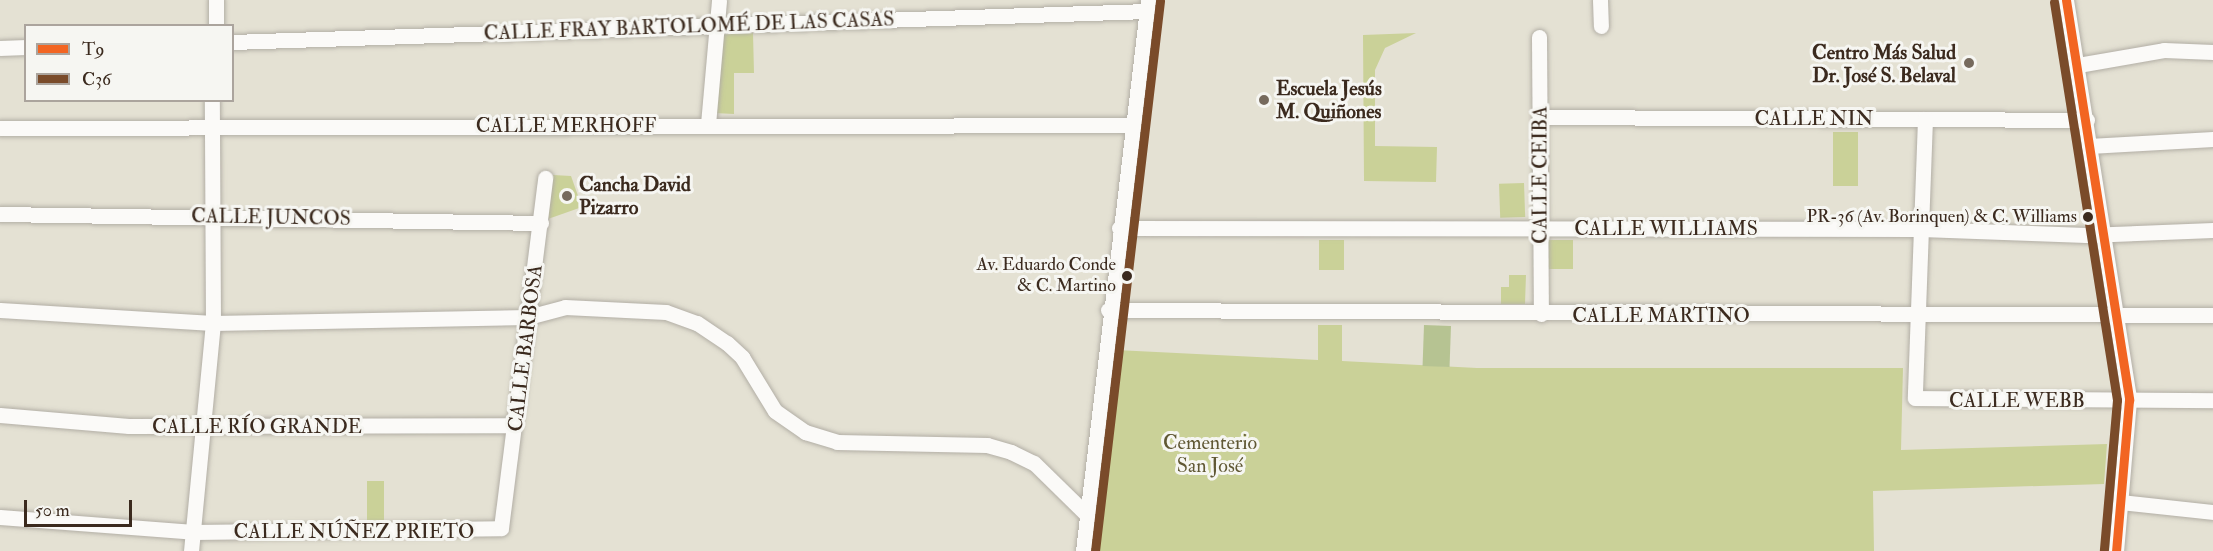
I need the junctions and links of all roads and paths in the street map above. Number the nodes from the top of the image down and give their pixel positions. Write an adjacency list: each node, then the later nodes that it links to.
1 (216, 0): 6 (street)
2 (719, 0): 7 (street)
3 (1600, 0): 8 (street)
4 (2066, 0): 14 (street)
5 (1147, 6): 7 (street, CALLE FRAY BARTOLOMÉ DE LAS CASAS); 20 (street)
6 (216, 24)
7 (716, 24): 10 (street, CALLE FRAY BARTOLOMÉ DE LAS CASAS); 19 (street)
8 (1601, 26)
9 (1539, 37): 16 (street, CALLE CEIBA)
10 (234, 42)
11 (24, 47): 12 (street)
12 (0, 48)
13 (2213, 52): 14 (street)
14 (2078, 65): 18 (street)
15 (212, 102): 21 (street)
16 (1541, 117): 17 (street, CALLE NIN); 29 (street, CALLE CEIBA)
17 (1925, 119): 18 (street, CALLE NIN); 31 (street)
18 (2087, 120): 24 (street)
19 (708, 124): 20 (street, CALLE MERHOFF); 21 (street, CALLE MERHOFF)
20 (1133, 125): 30 (street)
21 (211, 127): 22 (street, CALLE MERHOFF); 27 (street)
22 (0, 128)
23 (2213, 139): 24 (street)
24 (2089, 146): 33 (street)
25 (545, 178): 28 (street, CALLE BARBOSA)
26 (0, 214): 27 (street, CALLE JUNCOS)
27 (213, 216): 28 (street, CALLE JUNCOS); 41 (street)
28 (541, 223): 40 (street, CALLE BARBOSA)
29 (1540, 227): 30 (street, CALLE WILLIAMS); 31 (street, CALLE WILLIAMS); 36 (street, CALLE CEIBA)
30 (1119, 228): 35 (street)
31 (1921, 229): 33 (street, CALLE WILLIAMS); 37 (street)
32 (2213, 230): 33 (street, CALLE WILLIAMS)
33 (2100, 234): 38 (street)
34 (0, 310): 41 (street)
35 (1108, 310): 36 (street, CALLE MARTINO); 49 (street)
36 (1541, 314): 37 (street, CALLE MARTINO)
37 (1915, 315): 38 (street, CALLE MARTINO); 42 (street, CALLE WEBB)
38 (2118, 315): 39 (street, CALLE MARTINO); 42 (street)
39 (2213, 315)
40 (528, 317): 41 (street); 45 (street, CALLE BARBOSA); 49 (street)
41 (213, 323): 46 (street)
42 (2129, 400): 43 (street, CALLE WEBB); 47 (street)
43 (2213, 400)
44 (0, 415): 46 (street, CALLE RÍO GRANDE)
45 (514, 425): 46 (street, CALLE RÍO GRANDE); 51 (street, CALLE BARBOSA)
46 (205, 426): 52 (street)
47 (2121, 502): 48 (street); 55 (street)
48 (2213, 512)
49 (1086, 514): 54 (street)
50 (0, 517): 52 (street, CALLE NÚÑEZ PRIETO)
51 (493, 530): 52 (street, CALLE NÚÑEZ PRIETO)
52 (193, 532): 53 (street)
53 (191, 551)
54 (1083, 551)
55 (2116, 551)

